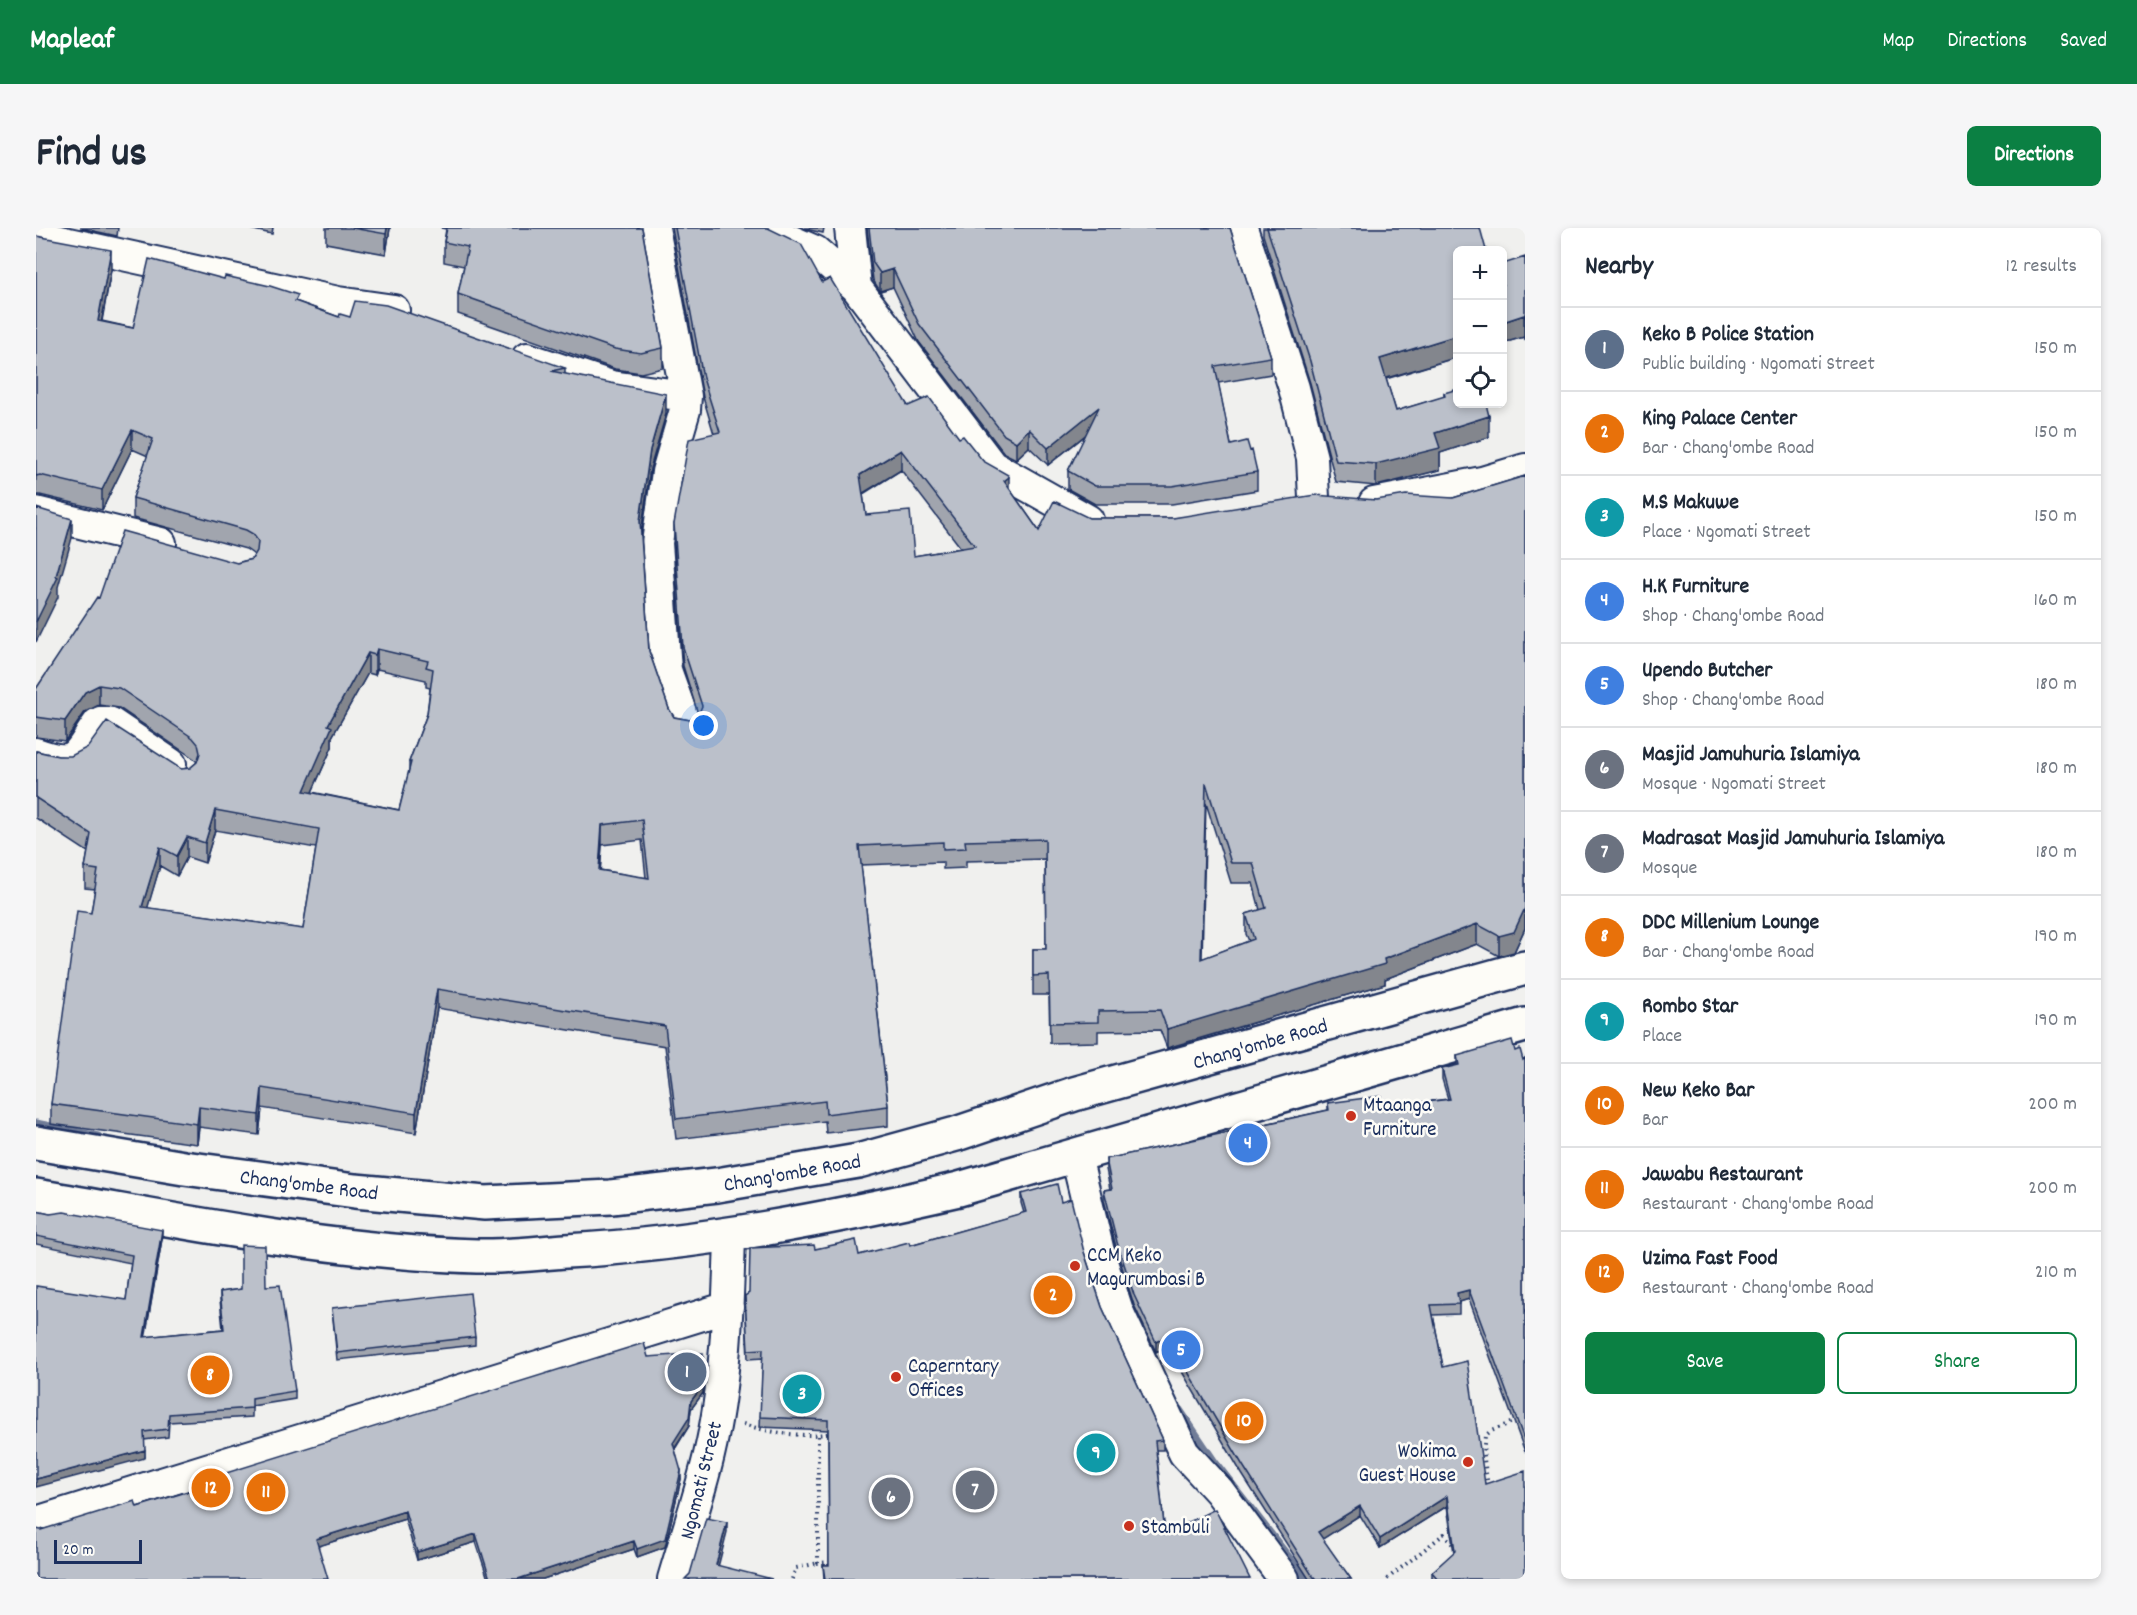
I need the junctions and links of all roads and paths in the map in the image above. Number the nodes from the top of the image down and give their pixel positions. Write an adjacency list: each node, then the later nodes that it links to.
1 (654, 228): 10 (street)
2 (762, 228): 6 (street)
3 (1242, 228): 11 (street)
4 (850, 231): 6 (street); 7 (street)
5 (36, 236): 8 (street)
6 (815, 251): 7 (street)
7 (856, 286): 13 (street)
8 (423, 320)
9 (497, 347): 10 (street)
10 (686, 396): 15 (street)
11 (1525, 469)
12 (36, 512): 14 (street)
13 (1113, 521)
14 (188, 550)
15 (685, 723)
16 (36, 753): 17 (street)
17 (183, 772)
18 (1525, 968): 20 (main road, Chang'ombe Road)
19 (1525, 1025): 21 (main road)
20 (36, 1143)
21 (1076, 1156): 23 (main road); 36 (street)
22 (36, 1196): 23 (main road)
23 (730, 1236): 24 (street, Ngomati Street)
24 (728, 1307): 25 (street, Ngomati Street); 30 (street)
25 (717, 1416): 28 (path); 34 (street, Ngomati Street)
26 (1525, 1417): 29 (path)
27 (841, 1432): 28 (path)
28 (818, 1436): 33 (path)
29 (1489, 1493)
30 (36, 1522)
31 (1461, 1545): 37 (path)
32 (840, 1562): 33 (path)
33 (818, 1563): 35 (path)
34 (673, 1579)
35 (792, 1579)
36 (1284, 1579)
37 (1387, 1579)

